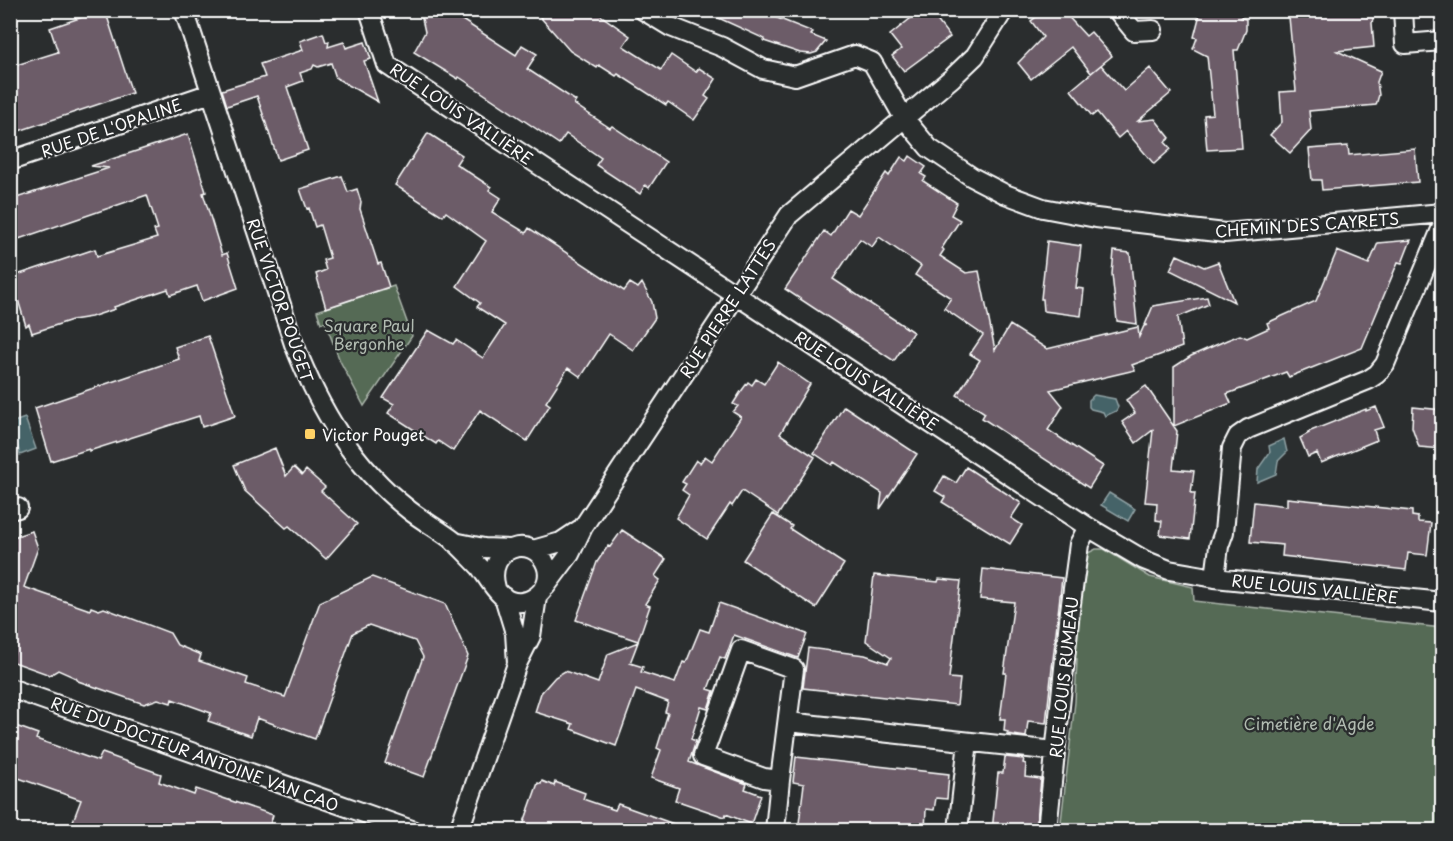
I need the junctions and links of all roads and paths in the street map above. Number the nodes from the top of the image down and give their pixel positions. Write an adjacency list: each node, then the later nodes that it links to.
1 (184, 10): 9 (street, RUE VICTOR POUGET)
2 (369, 10): 14 (street, RUE LOUIS VALLIÈRE)
3 (643, 10): 10 (street, CHEMIN DES CAYRETS)
4 (1004, 10): 10 (street, RUE PIERRE LATTES)
5 (1117, 10): 7 (street)
6 (1402, 10): 8 (street)
7 (1153, 30)
8 (1443, 41)
9 (211, 93): 11 (street, RUE DE L'OPALINE); 17 (street, RUE VICTOR POUGET)
10 (904, 118): 12 (street, CHEMIN DES CAYRETS); 14 (street, RUE PIERRE LATTES)
11 (10, 160)
12 (1443, 213)
13 (1443, 227): 20 (street)
14 (736, 294): 15 (street, RUE LOUIS VALLIÈRE); 16 (street, RUE PIERRE LATTES)
15 (1088, 526): 20 (street, RUE LOUIS VALLIÈRE); 28 (street, RUE LOUIS RUMEAU)
16 (583, 527): 19 (street, RUE PIERRE LATTES); 22 (street, RUE PIERRE LATTES)
17 (454, 542): 18 (street, RUE VICTOR POUGET); 21 (street, RUE VICTOR POUGET)
18 (510, 549): 19 (street); 21 (street)
19 (533, 550): 22 (street)
20 (1215, 578): 23 (street, RUE LOUIS VALLIÈRE)
21 (500, 593): 22 (street); 24 (street, RUE PIERRE LATTES)
22 (541, 593): 24 (street, RUE PIERRE LATTES)
23 (1443, 602)
24 (517, 664): 31 (street, RUE PIERRE LATTES)
25 (10, 688): 30 (street, RUE DU DOCTEUR ANTOINE VAN CAO)
26 (788, 722): 27 (street); 29 (street); 29 (street)
27 (968, 742): 28 (street); 33 (street)
28 (1055, 752): 34 (street, RUE LOUIS RUMEAU)
29 (780, 780): 32 (street)
30 (412, 831)
31 (459, 831)
32 (776, 831)
33 (958, 831)
34 (1047, 831)

